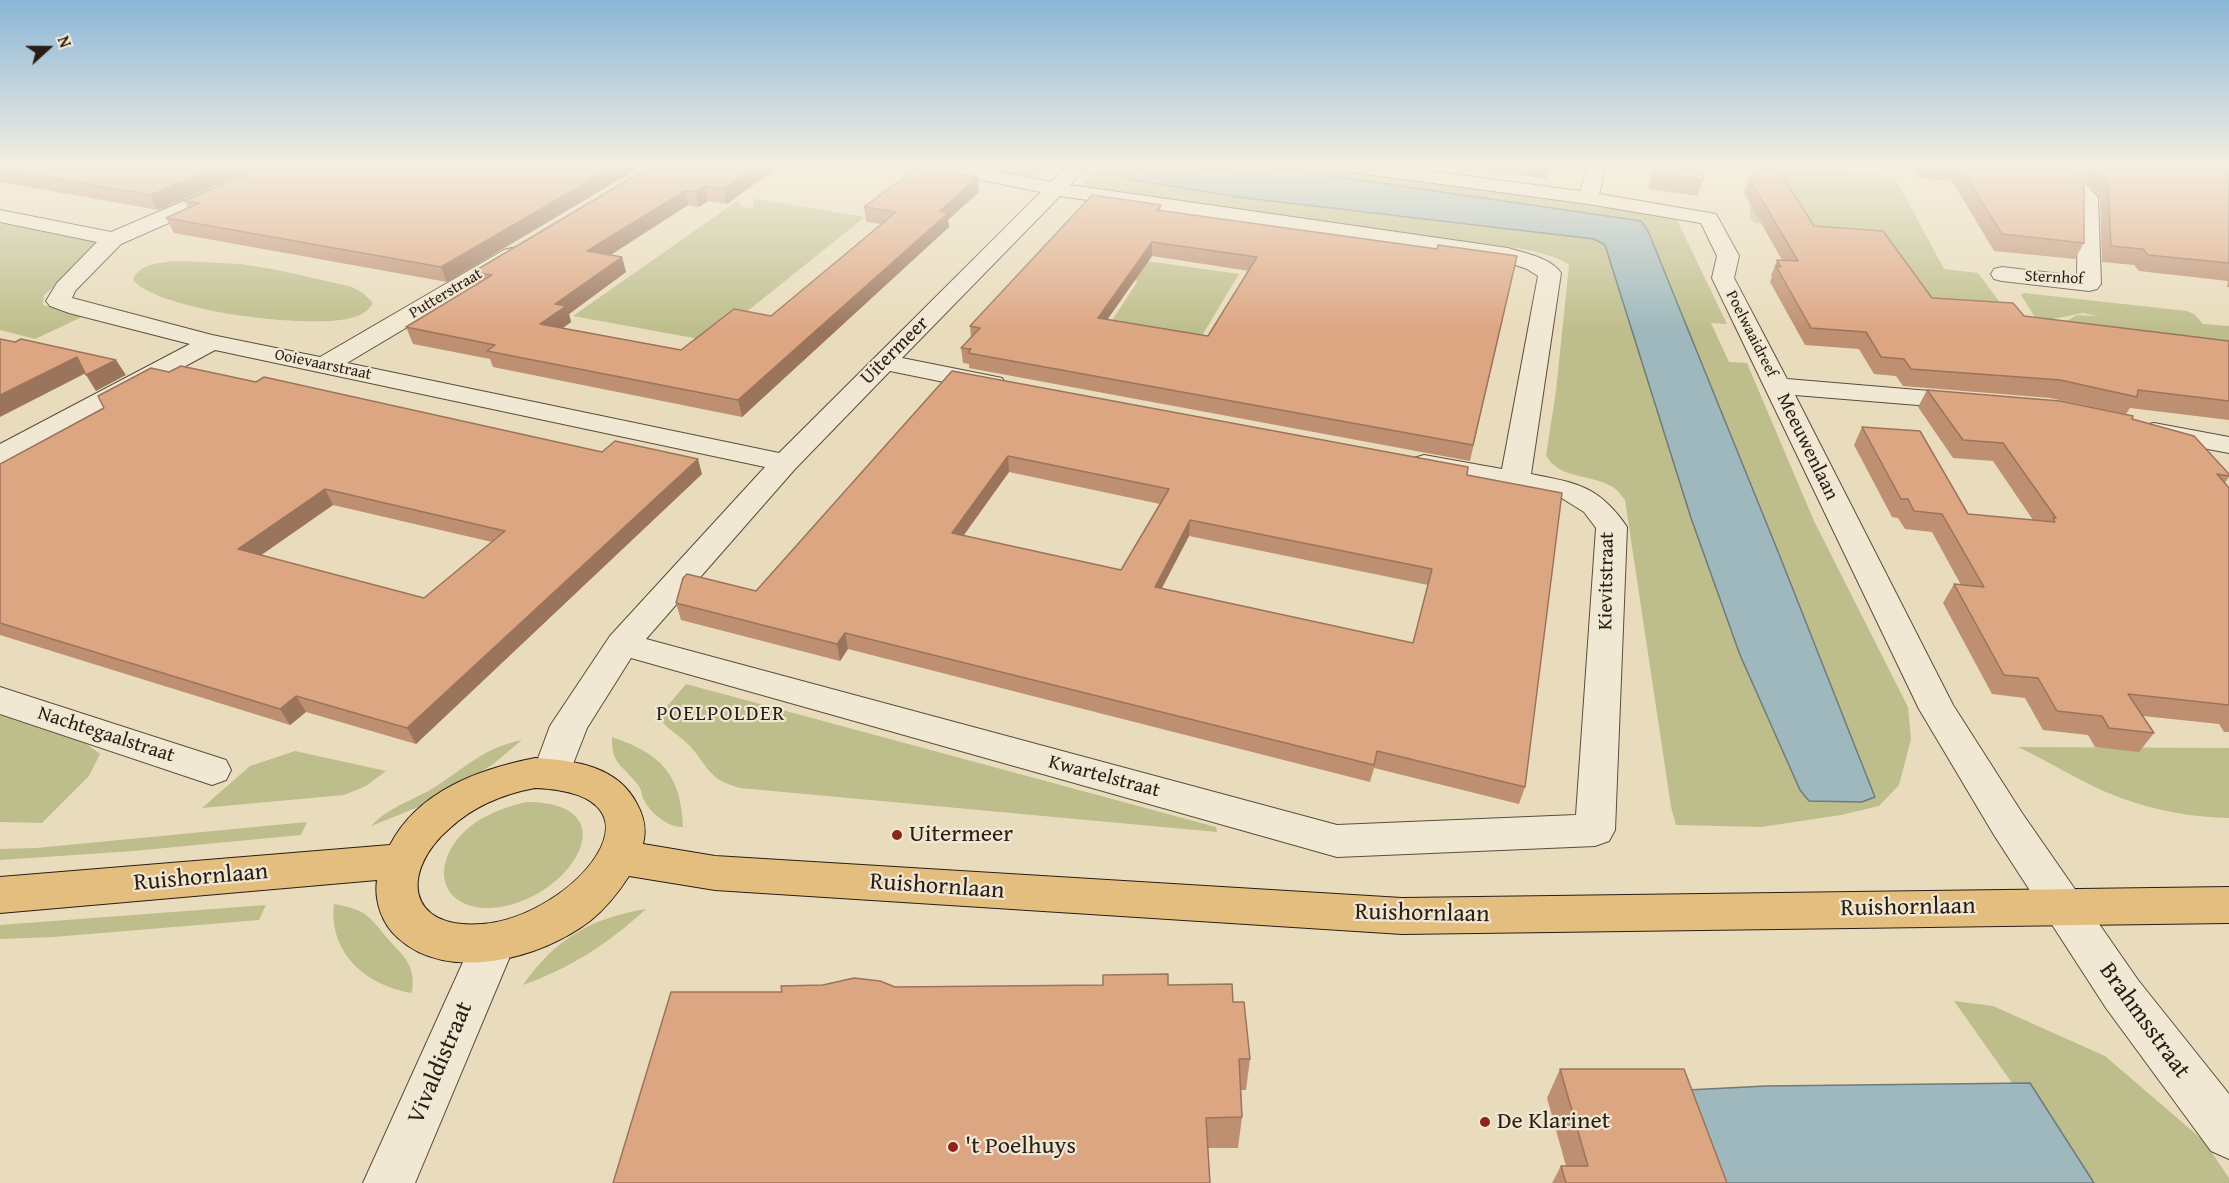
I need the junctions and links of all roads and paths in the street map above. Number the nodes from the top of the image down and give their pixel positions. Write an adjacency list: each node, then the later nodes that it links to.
1 (25, 221): 7 (street)
2 (156, 221): 7 (street)
3 (1024, 221): 11 (street, Uitermeer)
4 (1276, 221): 22 (street)
5 (1711, 221): 13 (street, Poelwaaidreef)
6 (2088, 221): 9 (street, Sternhof)
7 (113, 240): 10 (street, Ooievaarstraat)
8 (526, 246): 12 (street, Putterstraat)
9 (2002, 274)
10 (212, 342): 12 (street, Ooievaarstraat); 18 (street)
11 (886, 363): 14 (street); 20 (street, Uitermeer)
12 (325, 365): 20 (street, Ooievaarstraat)
13 (1777, 386): 15 (street, Meeuwenlaan); 31 (street, Meeuwenlaan)
14 (1018, 389)
15 (1990, 403)
16 (2125, 424): 17 (street)
17 (2217, 443): 21 (street)
18 (0, 455)
19 (1396, 459): 22 (street, Kievitstraat)
20 (785, 463): 23 (street, Uitermeer)
21 (2229, 469)
22 (1515, 480): 27 (street, Kievitstraat)
23 (622, 644): 26 (street, Uitermeer); 27 (street, Kwartelstraat)
24 (0, 700): 25 (street, Nachtegaalstraat)
25 (212, 770)
26 (552, 772): 28 (main road); 29 (main road)
27 (1594, 830)
28 (618, 857): 31 (main road, Ruishornlaan); 33 (main road)
29 (402, 861): 30 (main road, Ruishornlaan); 33 (main road)
30 (0, 895)
31 (2062, 905): 32 (main road, Ruishornlaan); 34 (street, Brahmsstraat)
32 (2229, 905)
33 (494, 942): 35 (street, Vivaldistraat)
34 (2229, 1134)
35 (389, 1183)

